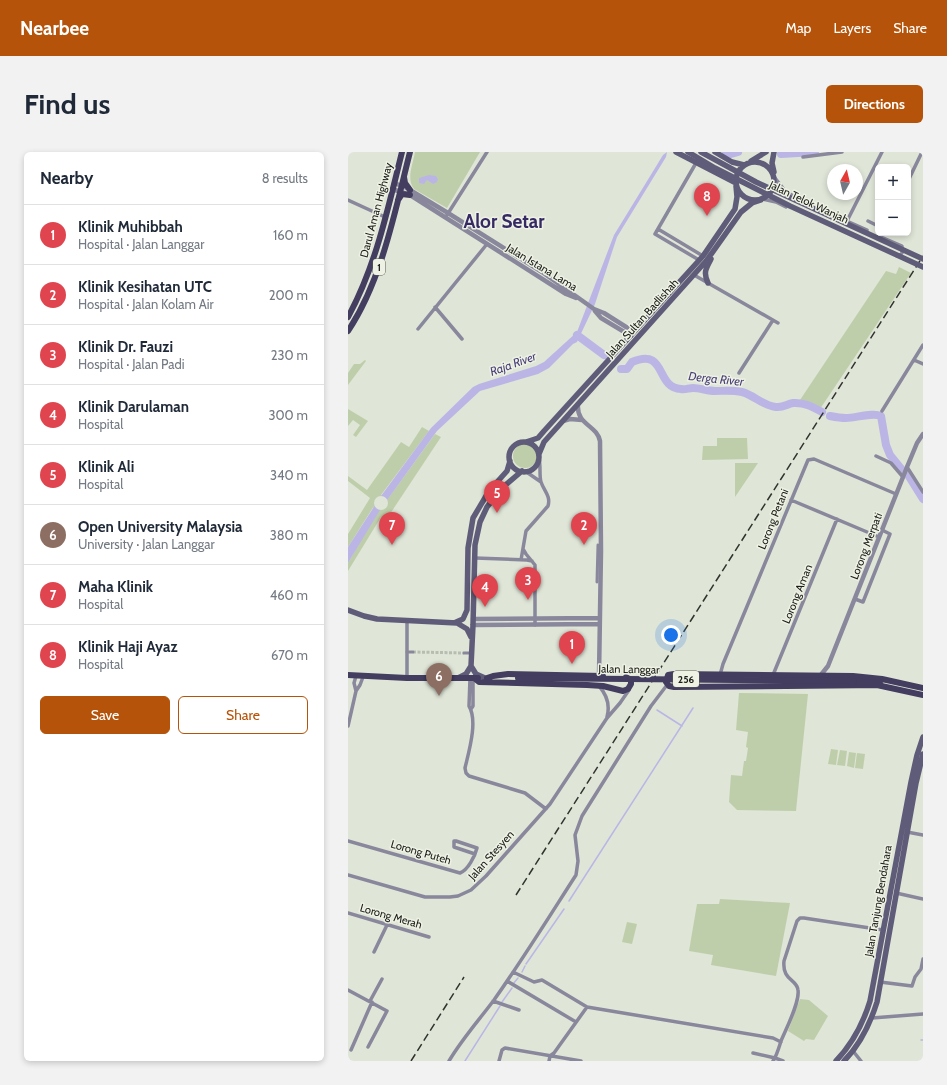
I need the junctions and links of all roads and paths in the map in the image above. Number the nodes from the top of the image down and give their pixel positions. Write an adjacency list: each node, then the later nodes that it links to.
1 (402, 152): 20 (main road, Darul Aman Highway / 1)
2 (410, 152): 16 (main road, Darul Aman Highway / 1)
3 (487, 152): 26 (street)
4 (676, 152): 14 (main road)
5 (688, 152): 40 (main road, Jalan Telok Wanjah, bridge)
6 (700, 152): 39 (main road, Jalan Telok Wanjah, bridge)
7 (715, 152): 15 (main road)
8 (766, 152): 15 (main road)
9 (774, 152): 18 (main road)
10 (842, 152): 13 (street)
11 (882, 152): 29 (street)
12 (922, 152): 17 (street)
13 (803, 157)
14 (696, 163): 19 (main road); 32 (street)
15 (746, 164): 18 (main road); 19 (main road)
16 (404, 174): 21 (main road, Darul Aman Highway / 1); 22 (main road)
17 (911, 175)
18 (774, 176): 24 (main road); 29 (street)
19 (736, 185): 24 (main road); 38 (main road, Jalan Sultan Badlishah)
20 (393, 186): 21 (street, Jalan Istana Lama); 27 (main road, Darul Aman Highway / 1)
21 (401, 188): 22 (street, Jalan Istana Lama); 25 (main road, Darul Aman Highway / 1)
22 (410, 192): 25 (main road); 26 (street, Jalan Istana Lama); 28 (street, Jalan Istana Lama)
23 (348, 200): 27 (street)
24 (762, 200): 34 (street); 37 (main road, Jalan Sultan Badlishah)
25 (395, 208): 47 (main road, Darul Aman Highway / 1)
26 (448, 213): 28 (street); 35 (street, Jalan Istana Lama)
27 (385, 217): 45 (main road, Darul Aman Highway / 1)
28 (445, 217): 36 (street, Jalan Istana Lama)
29 (847, 221): 33 (street)
30 (868, 221): 31 (street)
31 (875, 224)
32 (658, 229): 38 (street); 38 (street)
33 (875, 233)
34 (883, 236)
35 (493, 241): 36 (street); 43 (street, Jalan Istana Lama)
36 (487, 244): 43 (street, Jalan Istana Lama); 44 (street)
37 (717, 246): 41 (main road, Jalan Sultan Badlishah); 42 (main road)
38 (701, 258): 50 (main road, Jalan Sultan Badlishah)
39 (923, 259)
40 (923, 268)
41 (694, 275): 42 (street); 56 (main road, Jalan Sultan Badlishah)
42 (708, 283): 46 (street)
43 (579, 299): 50 (street, Jalan Istana Lama)
44 (435, 307): 49 (street); 51 (street)
45 (351, 308): 47 (main road, Darul Aman Highway / 1)
46 (773, 320): 48 (street); 55 (street)
47 (349, 323)
48 (778, 323)
49 (418, 329)
50 (633, 334): 61 (main road, Jalan Sultan Badlishah)
51 (462, 339)
52 (923, 346): 53 (street)
53 (914, 360): 54 (street); 57 (street)
54 (923, 364)
55 (740, 373)
56 (578, 403): 58 (street); 59 (main road, Jalan Sultan Badlishah)
57 (882, 411)
58 (582, 420): 59 (street); 83 (street)
59 (563, 421): 62 (main road, Jalan Sultan Badlishah)
60 (923, 434): 65 (street, Lorong Merpati)
61 (526, 442): 62 (main road); 64 (main road)
62 (539, 456): 66 (main road); 68 (street)
63 (876, 456): 67 (street)
64 (510, 461): 66 (main road); 87 (main road)
65 (906, 467): 67 (street, Lorong Merpati); 69 (street)
66 (523, 471): 68 (street); 77 (main road)
67 (903, 477): 70 (street, Lorong Merpati)
68 (541, 482): 76 (street)
69 (923, 492)
70 (896, 494): 71 (street, Lorong Petani); 73 (street, Lorong Merpati)
71 (791, 500): 72 (street); 98 (street, Lorong Petani)
72 (837, 519): 74 (street); 101 (street, Lorong Aman)
73 (882, 530): 74 (street, Lorong Merpati); 81 (street)
74 (880, 537): 81 (street, Lorong Merpati)
75 (598, 545): 80 (street)
76 (523, 549): 78 (street); 79 (street)
77 (475, 558): 78 (street); 86 (main road)
78 (521, 560): 79 (street)
79 (534, 563): 84 (street)
80 (597, 582)
81 (855, 599): 96 (street, Lorong Merpati)
82 (348, 610): 85 (main road)
83 (600, 618): 84 (street); 88 (street)
84 (535, 619): 86 (street); 89 (street)
85 (407, 621): 87 (main road); 91 (street)
86 (473, 622): 89 (street); 90 (main road)
87 (454, 623): 90 (main road)
88 (600, 624): 89 (street); 100 (street)
89 (535, 625)
90 (472, 640): 94 (main road)
91 (407, 652): 92 (street); 104 (street)
92 (413, 652)
93 (464, 653): 94 (street)
94 (471, 653): 95 (main road)
95 (471, 666): 105 (main road); 107 (main road)
96 (828, 666): 102 (street, Lorong Merpati); 103 (street)
97 (348, 675): 99 (main road, Jalan Langgar / 256)
98 (720, 675): 101 (main road); 109 (main road)
99 (359, 676): 104 (main road, Jalan Langgar / 256); 113 (street); 113 (street)
100 (599, 676): 107 (main road); 111 (main road)
101 (773, 676): 102 (main road)
102 (820, 676): 103 (main road)
103 (835, 676): 108 (main road)
104 (408, 678): 105 (main road, Jalan Langgar / 256)
105 (458, 678): 106 (main road, Jalan Langgar / 256)
106 (472, 678): 107 (main road, Jalan Langgar / 256); 110 (main road); 120 (street)
107 (486, 678): 108 (main road, Jalan Langgar / 256, bridge)
108 (881, 682): 109 (main road); 112 (main road, Jalan Langgar / 256); 114 (main road, Jalan Langgar / 256)
109 (667, 684): 134 (street)
110 (597, 685): 111 (main road); 115 (street)
111 (630, 687): 115 (street, Jalan Stesyen)
112 (923, 688)
113 (356, 691): 116 (street)
114 (923, 695)
115 (607, 718): 120 (street, Jalan Stesyen)
116 (348, 726)
117 (923, 737): 130 (main road, Jalan Tanjung Bendahara)
118 (923, 754): 119 (main road, Jalan Tanjung Bendahara)
119 (921, 765): 121 (main road, Jalan Tanjung Bendahara)
120 (546, 809): 125 (street, Jalan Stesyen)
121 (907, 832): 122 (street); 126 (main road, Jalan Tanjung Bendahara)
122 (923, 835)
123 (348, 841): 124 (street, Lorong Puteh)
124 (475, 854): 124 (street, Lorong Puteh)
125 (348, 875)
126 (896, 893): 127 (street); 137 (main road, Jalan Tanjung Bendahara)
127 (923, 899)
128 (348, 913): 129 (street, Lorong Merah)
129 (387, 925): 131 (street, Lorong Merah); 132 (street)
130 (883, 930): 146 (street); 158 (main road, Jalan Tanjung Bendahara)
131 (429, 937)
132 (374, 952)
133 (923, 959): 137 (street)
134 (513, 972): 136 (street); 141 (street)
135 (382, 979): 140 (street)
136 (507, 981): 139 (street); 145 (street)
137 (880, 982): 144 (main road, Jalan Tanjung Bendahara)
138 (348, 990): 140 (street)
139 (493, 1001): 142 (street); 153 (street)
140 (371, 1002): 147 (street); 148 (street)
141 (587, 1007): 145 (street); 146 (street)
142 (519, 1010)
143 (923, 1014): 144 (street)
144 (872, 1018): 149 (main road, Jalan Tanjung Bendahara)
145 (576, 1022): 151 (street)
146 (781, 1042): 152 (street)
147 (368, 1047)
148 (350, 1050)
149 (853, 1051): 159 (main road, Jalan Tanjung Bendahara); 160 (street)
150 (753, 1053): 152 (street)
151 (550, 1056): 154 (street); 155 (street); 156 (street)
152 (774, 1059): 157 (street)
153 (449, 1061)
154 (499, 1061)
155 (549, 1061)
156 (581, 1061)
157 (783, 1061)
158 (836, 1061)
159 (844, 1061)
160 (861, 1061)

